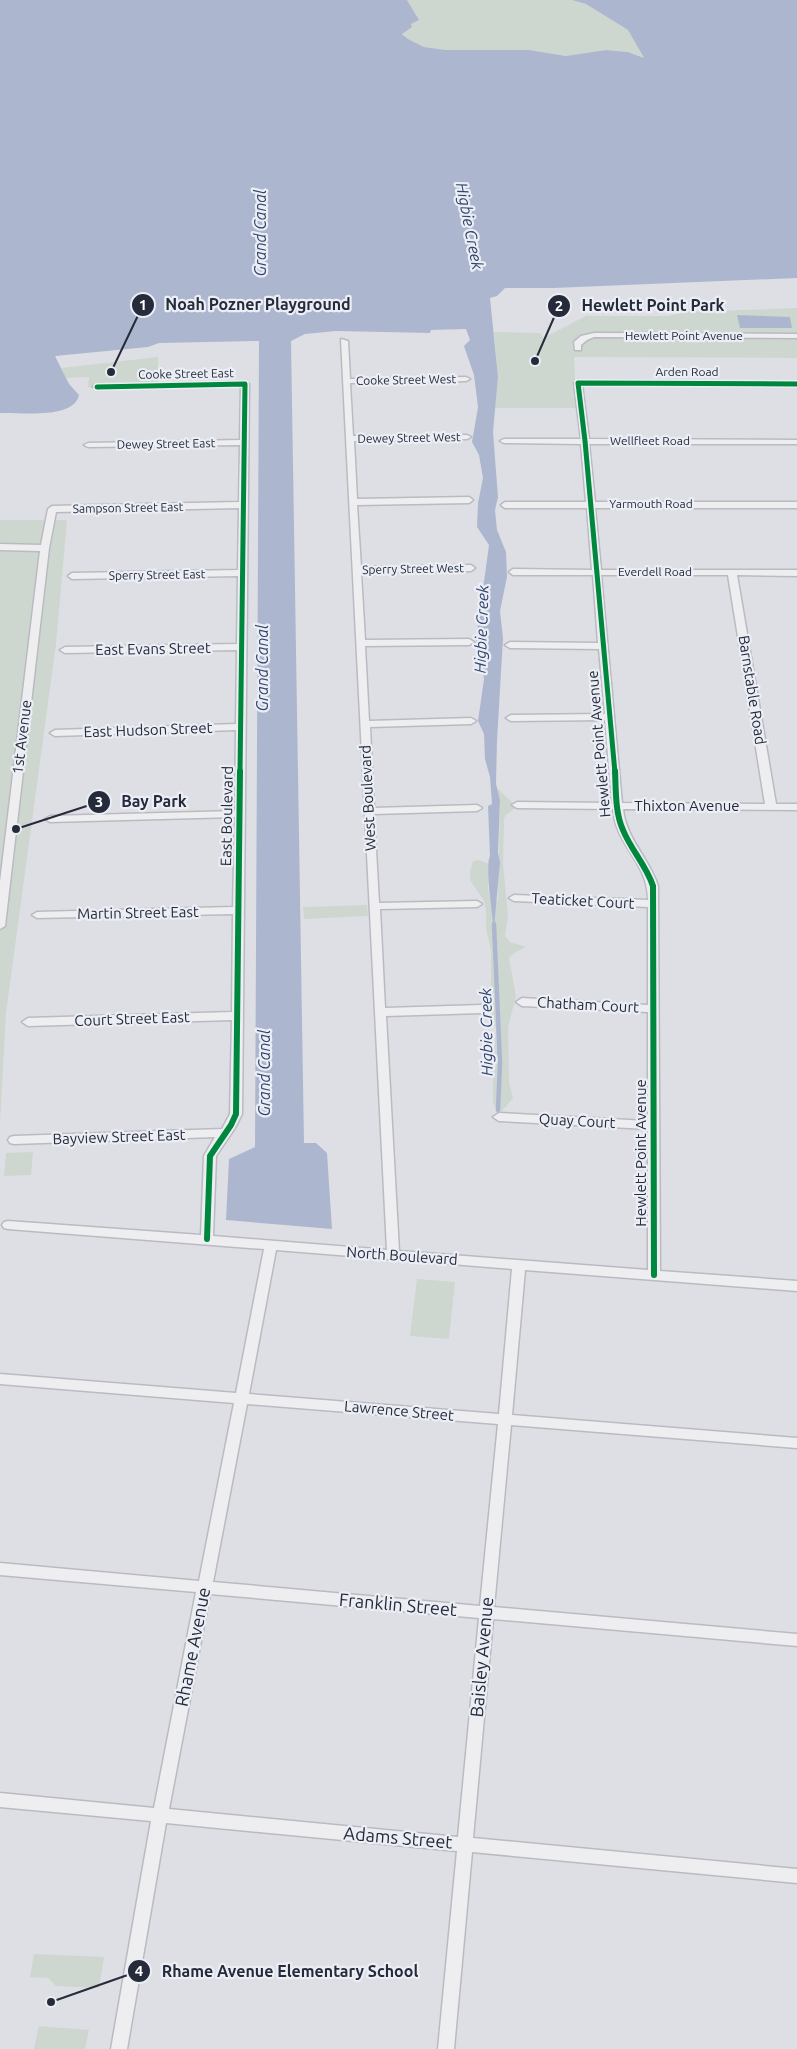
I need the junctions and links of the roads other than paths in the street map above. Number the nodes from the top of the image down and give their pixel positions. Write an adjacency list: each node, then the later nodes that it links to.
1 (797, 336): 3 (street, Hewlett Point Avenue)
2 (344, 341): 5 (street, West Boulevard)
3 (578, 348)
4 (466, 379): 5 (street, Cooke Street West)
5 (346, 381): 11 (street, West Boulevard)
6 (578, 383): 8 (street, Arden Road); 13 (street, Hewlett Point Avenue)
7 (245, 384): 9 (street, Cooke Street East); 14 (street, East Boulevard)
8 (797, 384)
9 (97, 387)
10 (467, 437): 11 (street, Dewey Street West)
11 (350, 439): 18 (street, West Boulevard)
12 (504, 441): 13 (street, Wellfleet Road)
13 (585, 441): 15 (street, Wellfleet Road); 19 (street, Hewlett Point Avenue)
14 (244, 442): 16 (street, Dewey Street East); 20 (street, East Boulevard)
15 (797, 442)
16 (88, 445)
17 (469, 500): 18 (street)
18 (353, 502): 26 (street, West Boulevard)
19 (590, 504): 21 (street, Yarmouth Road); 22 (street, Yarmouth Road); 28 (street, Hewlett Point Avenue)
20 (243, 505): 24 (street, Sampson Street East); 29 (street, East Boulevard)
21 (505, 505)
22 (797, 505)
23 (0, 547): 24 (street)
24 (45, 548): 59 (street, 1st Avenue)
25 (470, 568): 26 (street, Sperry Street West)
26 (356, 570): 34 (street, West Boulevard)
27 (513, 572): 28 (street, Everdell Road)
28 (596, 572): 30 (street, Everdell Road); 36 (street, Hewlett Point Avenue)
29 (242, 573): 32 (street, Sperry Street East); 37 (street, East Boulevard)
30 (732, 573): 31 (street, Everdell Road); 47 (street, Barnstable Road)
31 (797, 573)
32 (72, 576)
33 (469, 642): 34 (street)
34 (360, 644): 42 (street, West Boulevard)
35 (510, 645): 36 (street)
36 (603, 646): 39 (street, Hewlett Point Avenue)
37 (241, 647): 38 (street, East Evans Street); 43 (street, East Boulevard)
38 (65, 650)
39 (609, 717): 40 (street); 46 (street, Hewlett Point Avenue)
40 (511, 718)
41 (471, 721): 42 (street)
42 (364, 724): 50 (street, West Boulevard)
43 (240, 726): 44 (street, East Hudson Street); 51 (street, East Boulevard)
44 (55, 734)
45 (517, 805): 46 (street, Thixton Avenue)
46 (618, 806): 47 (street, Thixton Avenue); 55 (street, Hewlett Point Avenue)
47 (771, 807): 48 (street, Thixton Avenue)
48 (797, 807)
49 (477, 808): 50 (street)
50 (369, 811): 56 (street, West Boulevard)
51 (240, 814): 52 (street); 57 (street, East Boulevard)
52 (50, 819)
53 (514, 898): 55 (street, Teaticket Court)
54 (477, 904): 56 (street)
55 (652, 904): 62 (street, Hewlett Point Avenue)
56 (375, 906): 63 (street, West Boulevard)
57 (239, 910): 58 (street, Martin Street East); 64 (street, East Boulevard)
58 (37, 915)
59 (0, 926)
60 (522, 1002): 62 (street, Chatham Court)
61 (482, 1009): 63 (street)
62 (654, 1009): 67 (street, Hewlett Point Avenue)
63 (380, 1012): 73 (street, West Boulevard)
64 (237, 1016): 65 (street, Court Street East); 68 (street, East Boulevard)
65 (28, 1022)
66 (499, 1117): 67 (street, Quay Court)
67 (654, 1124): 75 (street, Hewlett Point Avenue)
68 (225, 1133): 69 (street, Bayview Street East); 71 (street, East Boulevard)
69 (14, 1140)
70 (8, 1225): 71 (street, North Boulevard)
71 (206, 1240): 72 (street, North Boulevard)
72 (271, 1246): 73 (street, North Boulevard); 78 (street, Rhame Avenue)
73 (394, 1255): 74 (street, North Boulevard)
74 (519, 1265): 75 (street, North Boulevard); 79 (street, Baisley Avenue)
75 (654, 1275): 76 (street, North Boulevard)
76 (797, 1286)
77 (0, 1379): 78 (street, Lawrence Street)
78 (241, 1398): 79 (street, Lawrence Street); 82 (street, Rhame Avenue)
79 (505, 1419): 80 (street, Lawrence Street); 83 (street, Baisley Avenue)
80 (797, 1443)
81 (0, 1569): 82 (street, Franklin Street)
82 (204, 1587): 83 (street, Franklin Street); 86 (street, Rhame Avenue)
83 (486, 1613): 84 (street, Franklin Street); 87 (street, Baisley Avenue)
84 (797, 1640)
85 (0, 1800): 86 (street, Adams Street)
86 (160, 1815): 87 (street, Adams Street); 89 (street, Rhame Avenue)
87 (465, 1844): 88 (street, Adams Street); 90 (street, Baisley Avenue)
88 (797, 1876)
89 (119, 2049)
90 (446, 2049)

